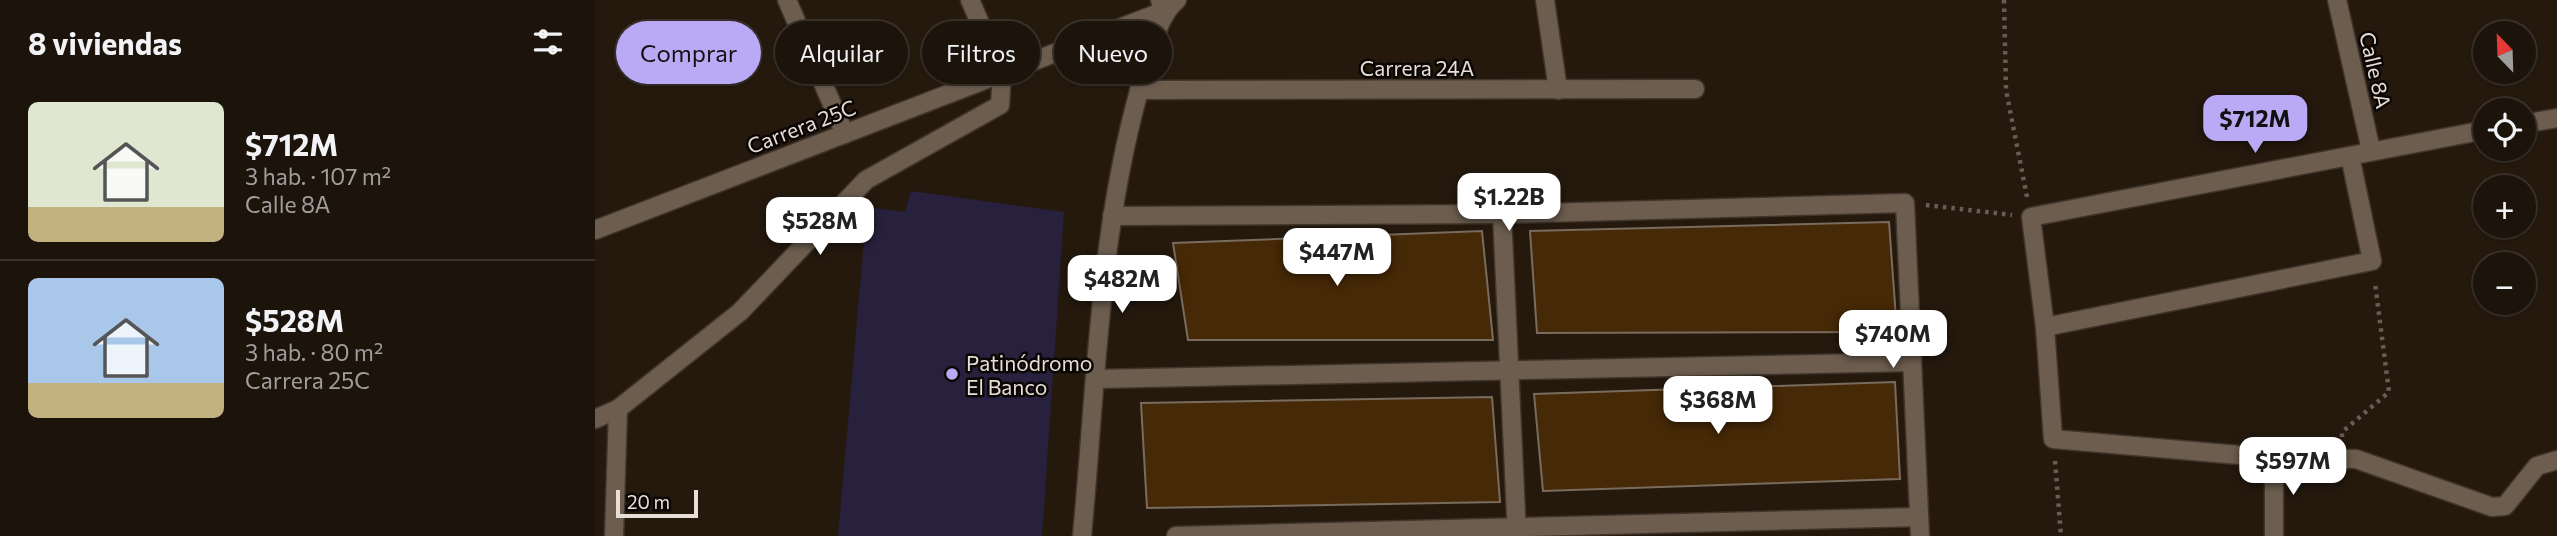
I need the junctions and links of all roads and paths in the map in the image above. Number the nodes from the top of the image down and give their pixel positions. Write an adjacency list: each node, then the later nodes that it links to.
1 (787, 0): 17 (street)
2 (970, 0): 7 (street)
3 (1545, 0): 13 (street)
4 (2004, 0): 23 (path)
5 (2337, 0): 18 (street, Calle 8A)
6 (1167, 4): 8 (street, Carrera 25C); 12 (street)
7 (979, 21)
8 (1040, 57)
9 (974, 84): 17 (street, Carrera 25C)
10 (1001, 84): 30 (street)
11 (1695, 89): 13 (street, Carrera 24A)
12 (1139, 90): 13 (street, Carrera 24A); 22 (street)
13 (1558, 90)
14 (2557, 118): 15 (street)
15 (2536, 122)
16 (2473, 132): 18 (street)
17 (845, 134): 24 (street, Carrera 25C)
18 (2371, 150): 19 (street)
19 (2350, 156): 23 (street); 25 (street)
20 (1905, 203): 21 (street); 23 (path); 27 (street)
21 (1502, 214): 22 (street); 28 (street)
22 (1112, 216): 29 (street)
23 (2031, 217): 26 (street)
24 (595, 230)
25 (2372, 261): 26 (street); 31 (path)
26 (2045, 327): 33 (street)
27 (1912, 362): 28 (street); 36 (street)
28 (1510, 370): 29 (street); 37 (street)
29 (1097, 379): 39 (street)
30 (618, 409): 32 (street); 38 (street)
31 (2364, 416)
32 (595, 419)
33 (2053, 439): 34 (street); 42 (path)
34 (2274, 458): 35 (street); 43 (street)
35 (2557, 460)
36 (1919, 517): 37 (street); 41 (street)
37 (1517, 532): 40 (street)
38 (614, 536)
39 (1082, 536)
40 (1176, 536)
41 (1920, 536)
42 (2061, 536)
43 (2274, 536)

